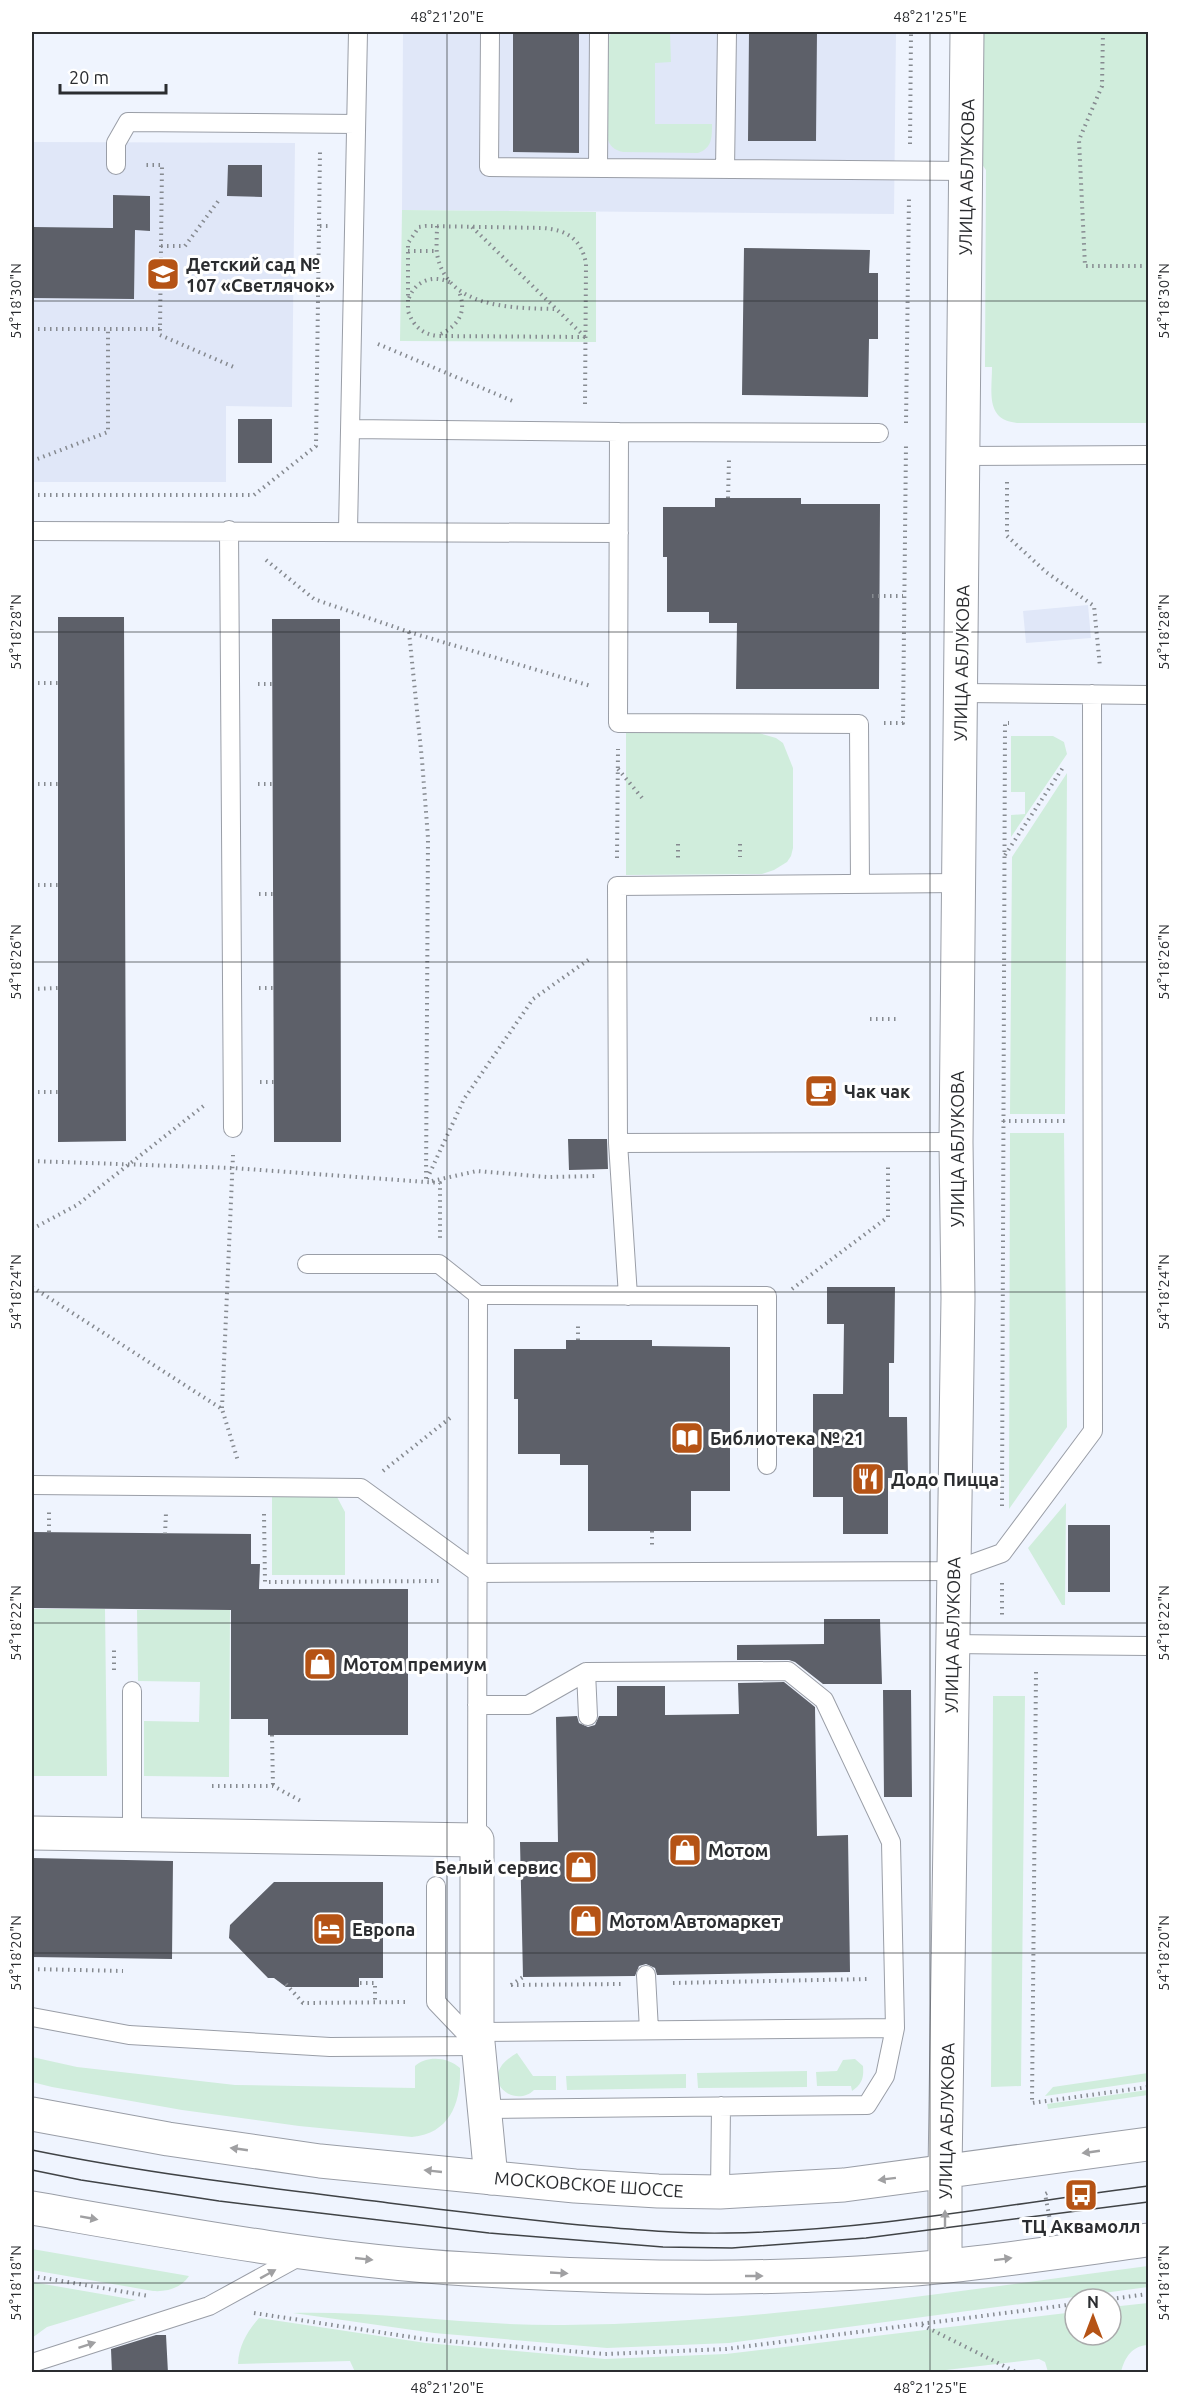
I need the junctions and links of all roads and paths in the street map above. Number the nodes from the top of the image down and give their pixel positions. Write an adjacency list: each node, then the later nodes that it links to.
1 (358, 32): 9 (lane)
2 (490, 32): 11 (lane)
3 (599, 32): 11 (lane)
4 (727, 32): 12 (lane)
5 (911, 32): 13 (path)
6 (967, 32): 14 (street, УЛИЦА АБЛУКОВА)
7 (1103, 32): 23 (path)
8 (321, 124): 9 (lane); 10 (lane); 16 (path)
9 (356, 124): 17 (lane)
10 (116, 165): 20 (path)
11 (598, 168): 12 (lane)
12 (725, 169): 13 (lane)
13 (909, 171): 14 (lane); 52 (path)
14 (966, 171): 41 (street, УЛИЦА АБЛУКОВА)
15 (219, 200): 20 (path)
16 (320, 226): 17 (path); 45 (path)
17 (354, 226): 36 (lane)
18 (437, 226): 19 (path); 21 (path); 22 (path)
19 (471, 226): 27 (path); 33 (path)
20 (161, 246): 30 (path)
21 (408, 251): 22 (path); 26 (path)
22 (437, 251): 24 (path)
23 (1149, 266)
24 (453, 285): 25 (path); 26 (path)
25 (459, 291): 27 (path); 32 (path)
26 (408, 302): 32 (path)
27 (556, 309): 33 (path)
28 (32, 328): 29 (path)
29 (108, 329): 30 (path); 43 (path)
30 (160, 329): 34 (path)
31 (378, 333): 35 (path)
32 (439, 336): 33 (path)
33 (585, 337): 37 (path)
34 (236, 368)
35 (520, 404)
36 (350, 429): 37 (lane); 48 (lane)
37 (585, 431): 38 (lane)
38 (619, 432): 39 (lane); 50 (lane)
39 (879, 433)
40 (1149, 455): 42 (lane)
41 (963, 456): 42 (lane); 57 (street, УЛИЦА АБЛУКОВА)
42 (1007, 456): 58 (path)
43 (32, 461)
44 (728, 485): 46 (path)
45 (32, 495)
46 (728, 498)
47 (229, 530): 48 (lane); 49 (lane); 53 (path); 79 (lane)
48 (348, 530): 50 (lane)
49 (32, 531)
50 (619, 533): 56 (lane)
51 (872, 596): 52 (path)
52 (903, 596): 61 (path)
53 (408, 632): 56 (path); 92 (path)
54 (32, 683): 55 (path)
55 (58, 683)
56 (618, 693): 60 (lane)
57 (961, 693): 58 (lane); 69 (street, УЛИЦА АБЛУКОВА)
58 (1097, 694): 59 (lane); 63 (lane)
59 (1149, 695)
60 (618, 723): 64 (path); 70 (lane)
61 (903, 723)
62 (1005, 723): 68 (path)
63 (1092, 723): 68 (path); 109 (lane)
64 (618, 768): 67 (path); 73 (path)
65 (32, 784): 66 (path)
66 (58, 784)
67 (643, 799)
68 (1004, 856): 82 (path)
69 (959, 883): 70 (lane); 86 (street, УЛИЦА АБЛУКОВА)
70 (860, 884): 73 (lane)
71 (32, 885): 72 (path)
72 (58, 885)
73 (617, 886): 74 (lane)
74 (616, 940): 87 (lane); 92 (path)
75 (58, 988): 76 (path)
76 (32, 989)
77 (870, 1018): 78 (path)
78 (900, 1018)
79 (232, 1083): 84 (lane); 89 (path)
80 (32, 1092): 81 (path)
81 (58, 1092)
82 (1004, 1121): 83 (path); 109 (path)
83 (1068, 1121)
84 (233, 1128): 90 (path)
85 (888, 1142): 86 (lane); 87 (lane); 99 (path)
86 (956, 1142): 110 (street, УЛИЦА АБЛУКОВА)
87 (618, 1143): 91 (lane)
88 (32, 1161): 89 (path)
89 (127, 1164): 90 (path); 93 (path)
90 (232, 1168): 92 (path); 103 (path)
91 (620, 1176): 92 (path); 98 (lane)
92 (426, 1183): 95 (path)
93 (32, 1229)
94 (307, 1264): 95 (lane)
95 (440, 1264): 97 (lane)
96 (32, 1287): 103 (path)
97 (478, 1295): 98 (lane); 102 (lane)
98 (628, 1296): 99 (lane)
99 (767, 1296): 105 (lane)
100 (578, 1324): 101 (path)
101 (578, 1340)
102 (478, 1396): 108 (path); 111 (lane)
103 (222, 1409): 104 (path)
104 (233, 1444)
105 (767, 1465)
106 (32, 1485): 107 (lane)
107 (264, 1486): 108 (lane); 111 (path)
108 (361, 1488): 111 (lane)
109 (1002, 1552): 110 (lane); 112 (path)
110 (952, 1571): 111 (lane); 113 (street, УЛИЦА АБЛУКОВА)
111 (478, 1577): 118 (lane)
112 (1002, 1618)
113 (951, 1644): 114 (lane); 146 (street, УЛИЦА АБЛУКОВА)
114 (1036, 1645): 115 (lane); 141 (path)
115 (1149, 1646)
116 (586, 1672): 118 (lane); 119 (lane); 138 (lane)
117 (132, 1691): 125 (lane)
118 (477, 1705): 126 (lane)
119 (588, 1716)
120 (272, 1735): 122 (path)
121 (212, 1786): 122 (path)
122 (273, 1786): 123 (path)
123 (310, 1805)
124 (32, 1833): 125 (street)
125 (132, 1835): 126 (street)
126 (477, 1840): 140 (street)
127 (436, 1886): 135 (lane)
128 (32, 1969): 129 (path)
129 (123, 1971)
130 (646, 1975): 139 (lane)
131 (523, 1977): 134 (path)
132 (360, 1983): 136 (path)
133 (286, 1984): 136 (path)
134 (510, 1985)
135 (436, 2001): 136 (path); 140 (lane)
136 (375, 2002)
137 (32, 2016): 140 (lane)
138 (895, 2028): 139 (lane); 142 (lane)
139 (649, 2030): 140 (lane)
140 (477, 2039): 143 (street)
141 (1149, 2087)
142 (721, 2106): 143 (lane); 148 (lane)
143 (485, 2109): 147 (street)
144 (32, 2114): 147 (street, МОСКОВСКОЕ ШОССЕ, one-way to 144)
145 (1149, 2144): 146 (street, МОСКОВСКОЕ ШОССЕ, one-way to 146)
146 (945, 2172): 148 (street, МОСКОВСКОЕ ШОССЕ, one-way to 148); 154 (street, УЛИЦА АБЛУКОВА, one-way to 146)
147 (491, 2178): 148 (street, МОСКОВСКОЕ ШОССЕ)
148 (720, 2192)
149 (1045, 2194): 151 (path)
150 (32, 2208): 153 (street, one-way to 153)
151 (1050, 2222)
152 (1149, 2240): 154 (street, one-way to 152)
153 (306, 2253): 154 (street, one-way to 154); 159 (lane, one-way to 153)
154 (945, 2266)
155 (32, 2276): 157 (path)
156 (1149, 2294): 158 (path)
157 (150, 2296)
158 (1123, 2297)
159 (209, 2306): 161 (path); 162 (lane, one-way to 159)
160 (1063, 2306): 161 (path)
161 (922, 2325): 163 (path)
162 (32, 2363)
163 (1016, 2373)

